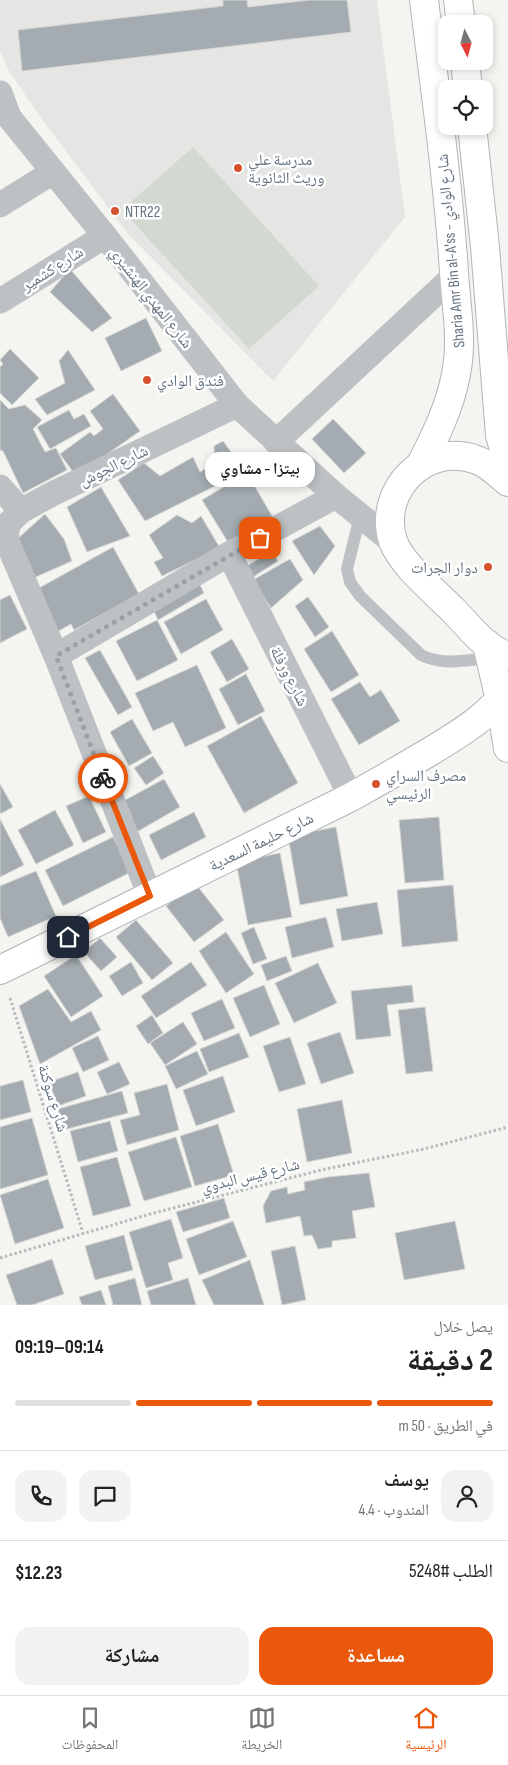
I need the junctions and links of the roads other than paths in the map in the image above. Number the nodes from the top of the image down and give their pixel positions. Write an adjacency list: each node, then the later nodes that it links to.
1 (424, 0): 10 (street, Sharia Amr Bin al-A'ss - شارع الوادي)
2 (458, 0): 3 (street)
3 (460, 15)
4 (0, 93): 5 (street, شارع المهدي الهنشيري)
5 (5, 116): 7 (street, شارع المهدي الهنشيري)
6 (473, 135): 14 (street, Sharia Amr Bin al-A'ss - شارع الوادي)
7 (53, 172): 8 (street); 9 (street, شارع المهدي الهنشيري)
8 (0, 205)
9 (105, 236): 11 (street, شارع كشمير); 12 (street, شارع المهدي الهنشيري)
10 (454, 276): 13 (street); 15 (street, Sharia Amr Bin al-A'ss - شارع الوادي)
11 (0, 301)
12 (237, 405): 13 (street, شارع المهدي الهنشيري); 19 (street, شارع الجوش)
13 (276, 442): 18 (street, شارع المهدي الهنشيري)
14 (508, 465)
15 (420, 466): 16 (street); 21 (street)
16 (508, 482)
17 (0, 487): 19 (street)
18 (336, 496): 20 (street, شارع المهدي الهنشيري); 22 (street)
19 (21, 511): 24 (street, شارع الجوش)
20 (360, 516): 21 (street, شارع المهدي الهنشيري); 23 (lane)
21 (394, 542): 23 (street)
22 (229, 554): 24 (street); 27 (street, شارع ورفلة)
23 (495, 653): 25 (street)
24 (56, 656): 28 (street)
25 (504, 695): 26 (street); 27 (street, شارع حليمة السعدية)
26 (508, 748)
27 (351, 797): 28 (street, شارع حليمة السعدية)
28 (150, 896): 29 (street, شارع حليمة السعدية)
29 (1, 970)

